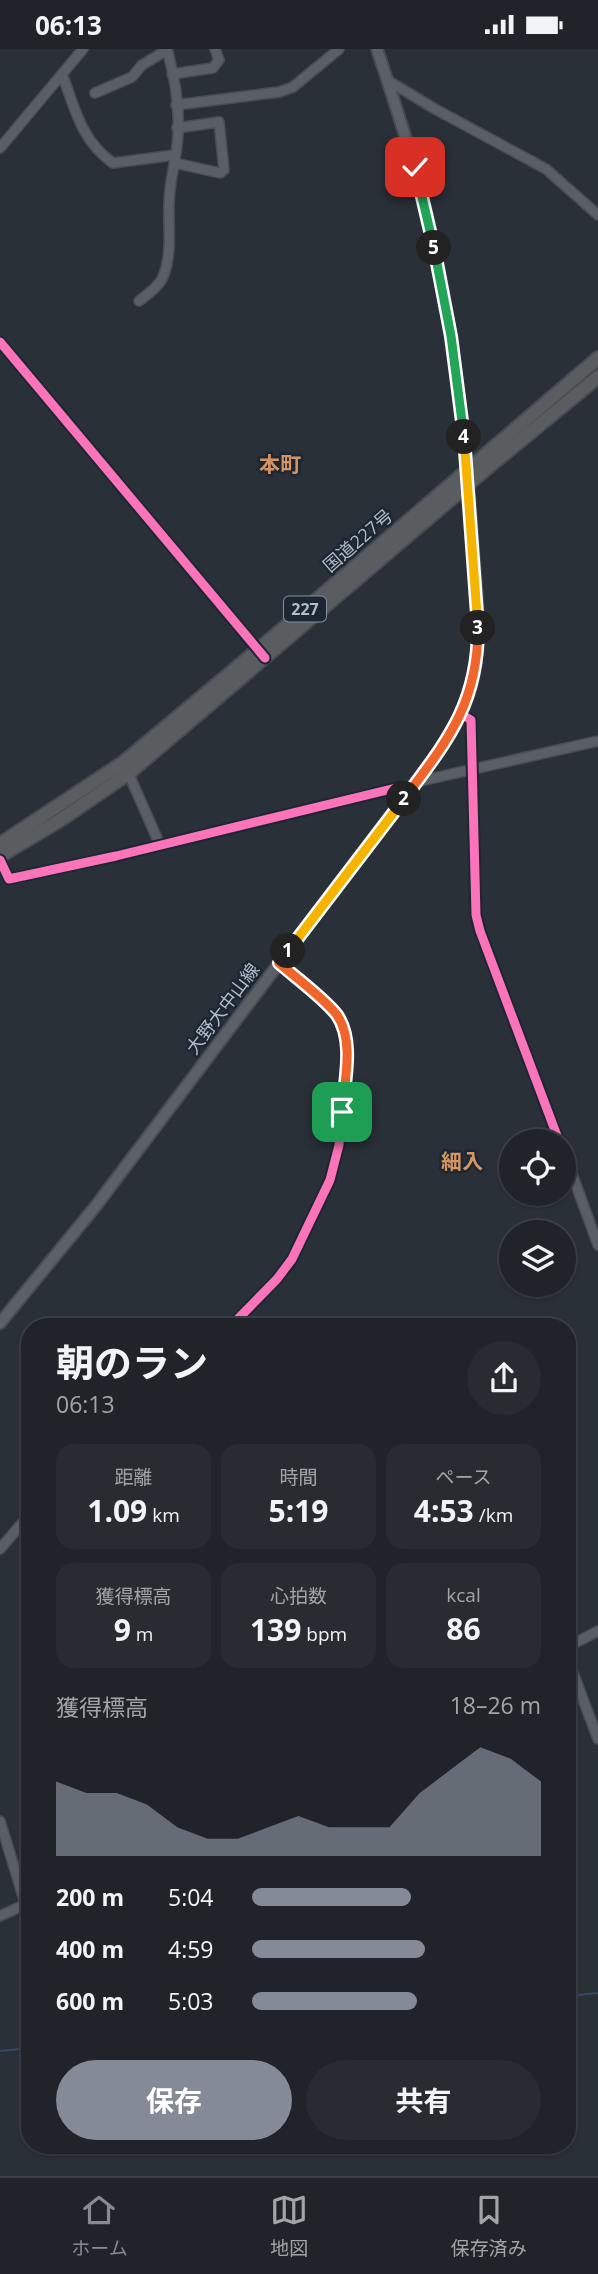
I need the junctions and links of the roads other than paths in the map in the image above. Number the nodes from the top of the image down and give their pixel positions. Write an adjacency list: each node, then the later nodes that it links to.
1 (83, 49): 7 (street)
2 (215, 49): 6 (street)
3 (339, 49): 10 (street)
4 (377, 49): 8 (main road, 大野大中山線)
5 (167, 50): 6 (street); 9 (street)
6 (172, 73): 10 (street)
7 (62, 74): 12 (street); 13 (street)
8 (387, 81): 14 (street); 19 (main road, 大野大中山線)
9 (95, 93)
10 (176, 105): 11 (street)
11 (177, 128): 13 (street); 13 (street)
12 (0, 148)
13 (175, 159): 15 (street)
14 (598, 215)
15 (139, 301)
16 (0, 342): 21 (street)
17 (598, 358): 19 (highway, 国道227号 / 227)
18 (598, 377): 20 (highway, 国道227号 / 227)
19 (468, 471): 20 (main road, 大野大中山線); 21 (highway, 国道227号 / 227)
20 (469, 485): 21 (highway, 国道227号 / 227); 22 (main road, 大野大中山線)
21 (262, 654): 24 (highway, 国道227号 / 227)
22 (461, 714): 25 (street); 26 (main road, 大野大中山線)
23 (598, 741): 25 (street)
24 (126, 767): 27 (highway, 国道227号 / 227); 28 (street); 29 (highway, 国道227号 / 227)
25 (472, 771): 26 (street); 31 (street)
26 (414, 786): 28 (street); 30 (main road, 大野大中山線)
27 (0, 843)
28 (160, 845): 29 (street)
29 (0, 858)
30 (279, 963): 34 (street); 35 (main road, 大野大中山線)
31 (554, 1129)
32 (576, 1185): 33 (street)
33 (598, 1245)
34 (239, 1318)
35 (0, 1323)
36 (21, 1524): 37 (street)
37 (0, 1549)
38 (598, 1631): 39 (street)
39 (576, 1642)
40 (576, 1681): 41 (street)
41 (598, 1739)
42 (0, 1821): 43 (street)
43 (21, 1885)
44 (21, 1906): 45 (street)
45 (0, 1916)

